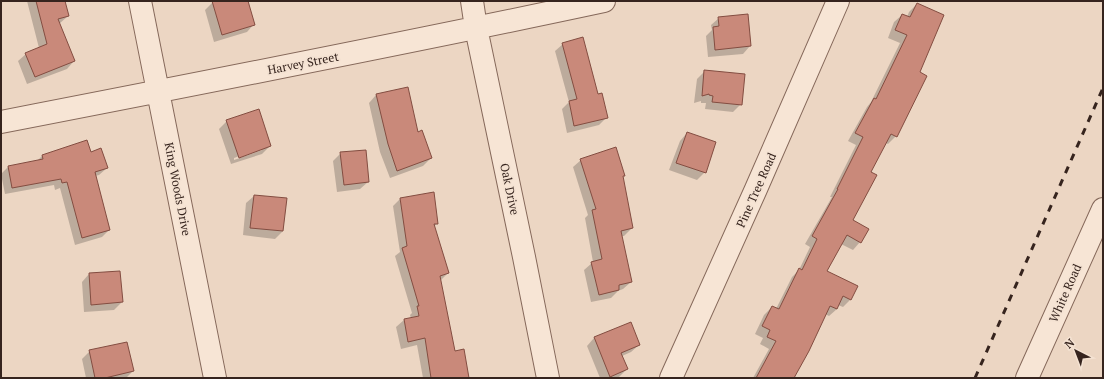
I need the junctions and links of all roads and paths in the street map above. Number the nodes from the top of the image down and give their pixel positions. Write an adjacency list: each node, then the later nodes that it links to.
1 (140, 1): 6 (street, King Woods Drive)
2 (472, 1): 5 (street, Oak Drive)
3 (604, 1): 5 (street, Harvey Street)
4 (838, 1): 11 (street, Pine Tree Road)
5 (476, 28): 6 (street, Harvey Street); 10 (street, Oak Drive)
6 (158, 92): 7 (street, Harvey Street); 9 (street, King Woods Drive)
7 (1, 122)
8 (1103, 209): 12 (street, White Road)
9 (215, 378)
10 (548, 378)
11 (671, 378)
12 (1026, 378)

